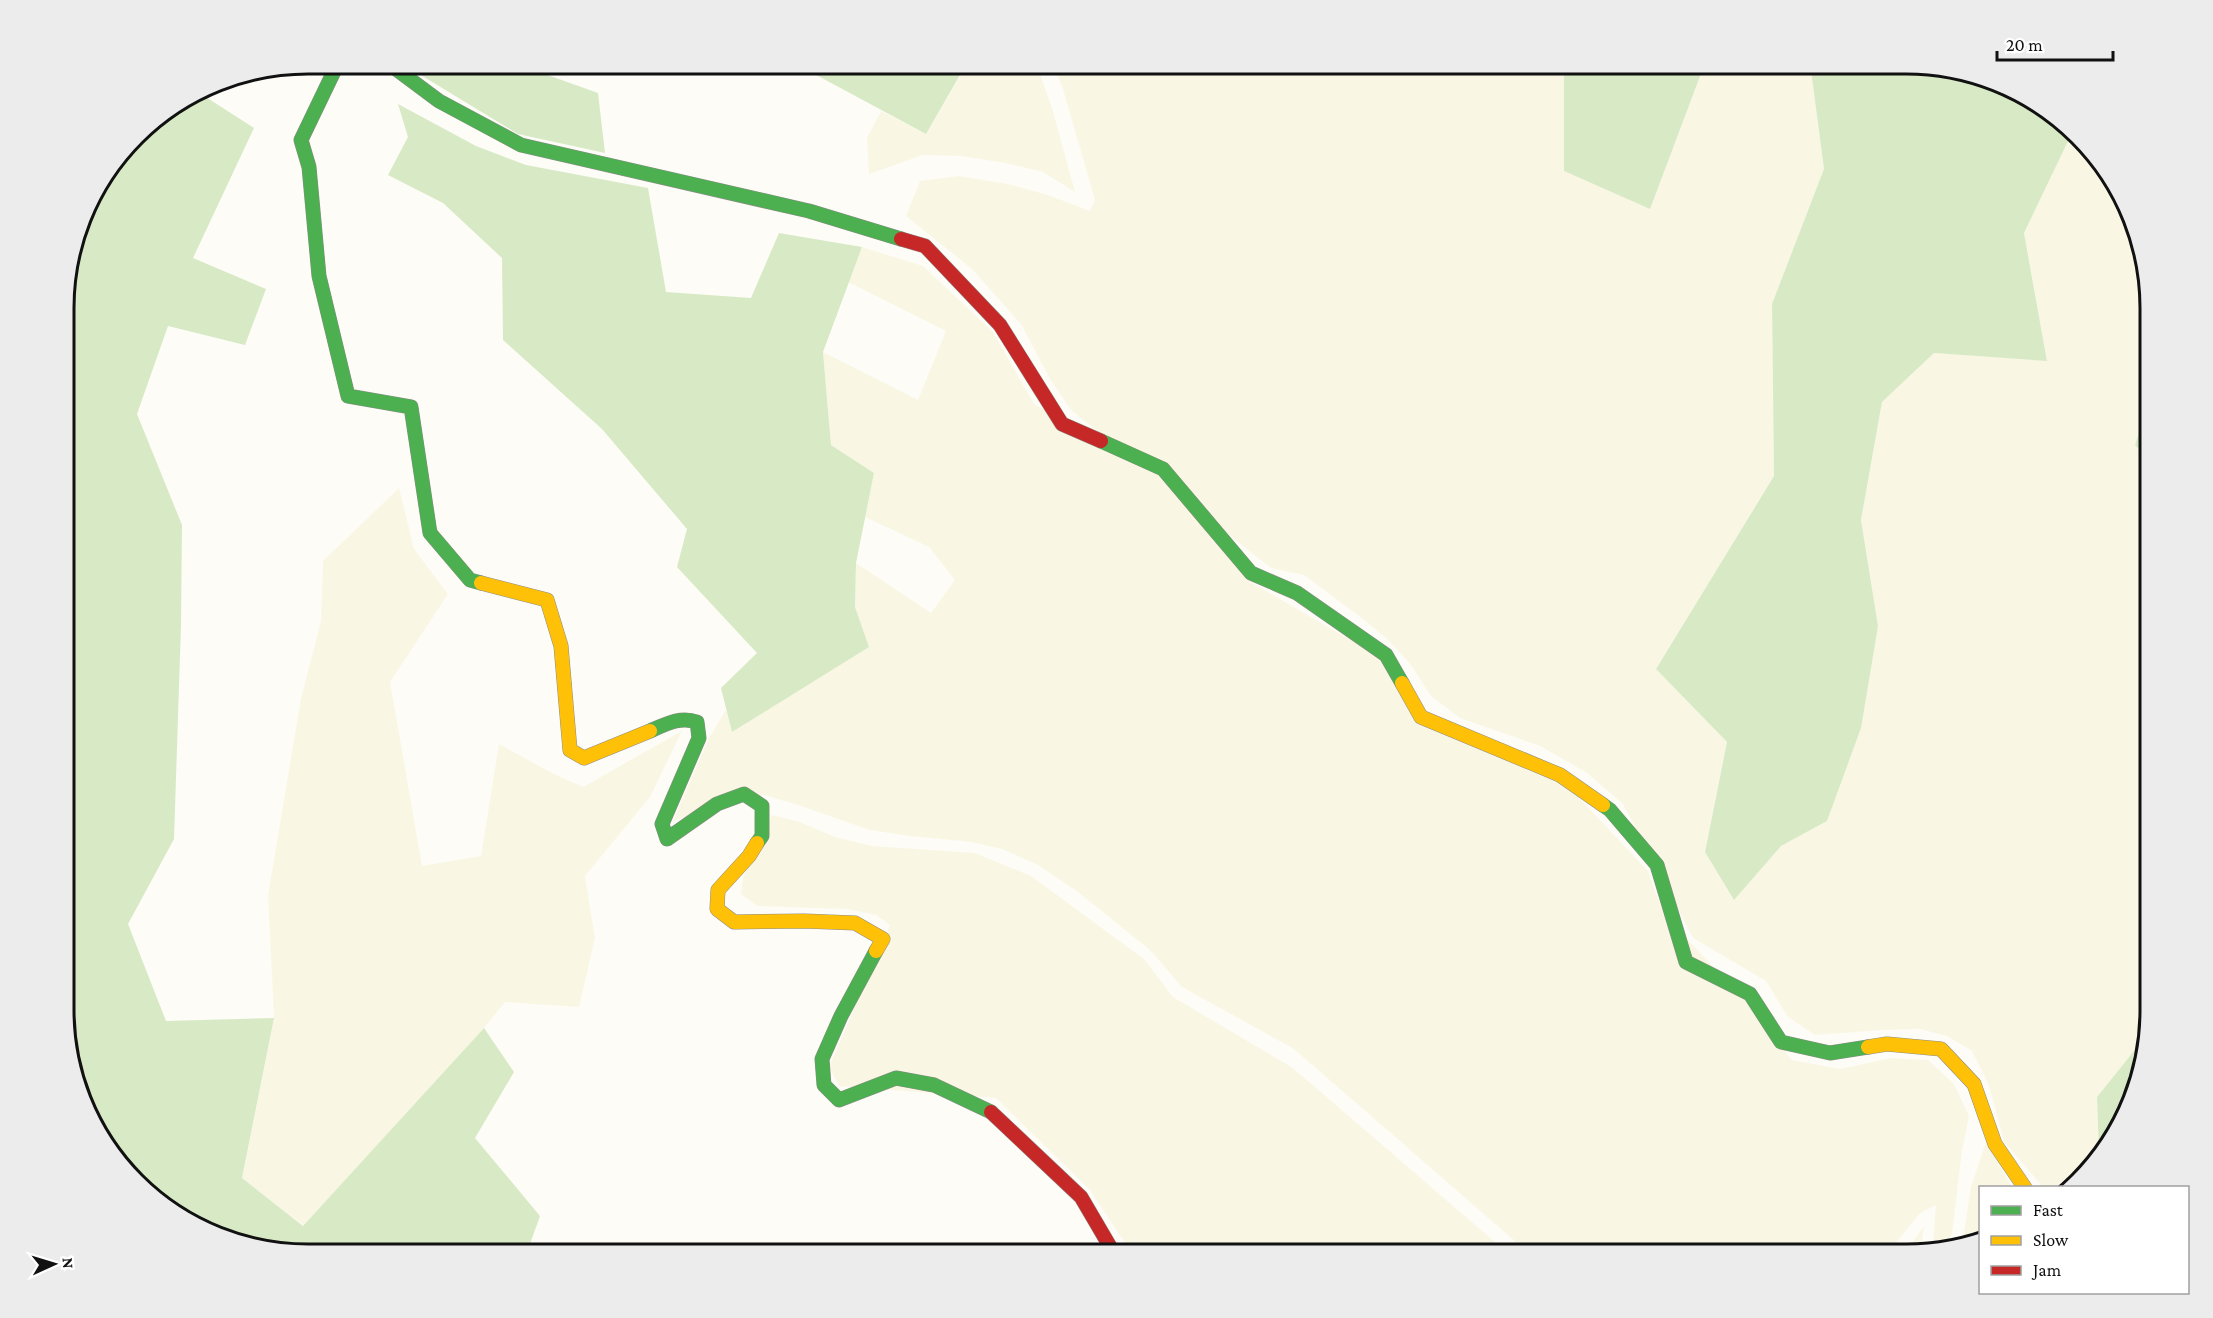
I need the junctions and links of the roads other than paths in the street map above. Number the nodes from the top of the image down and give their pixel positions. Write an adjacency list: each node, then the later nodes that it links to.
1 (333, 74): 4 (street)
2 (403, 74): 3 (street)
3 (2024, 1186)
4 (1109, 1244)

